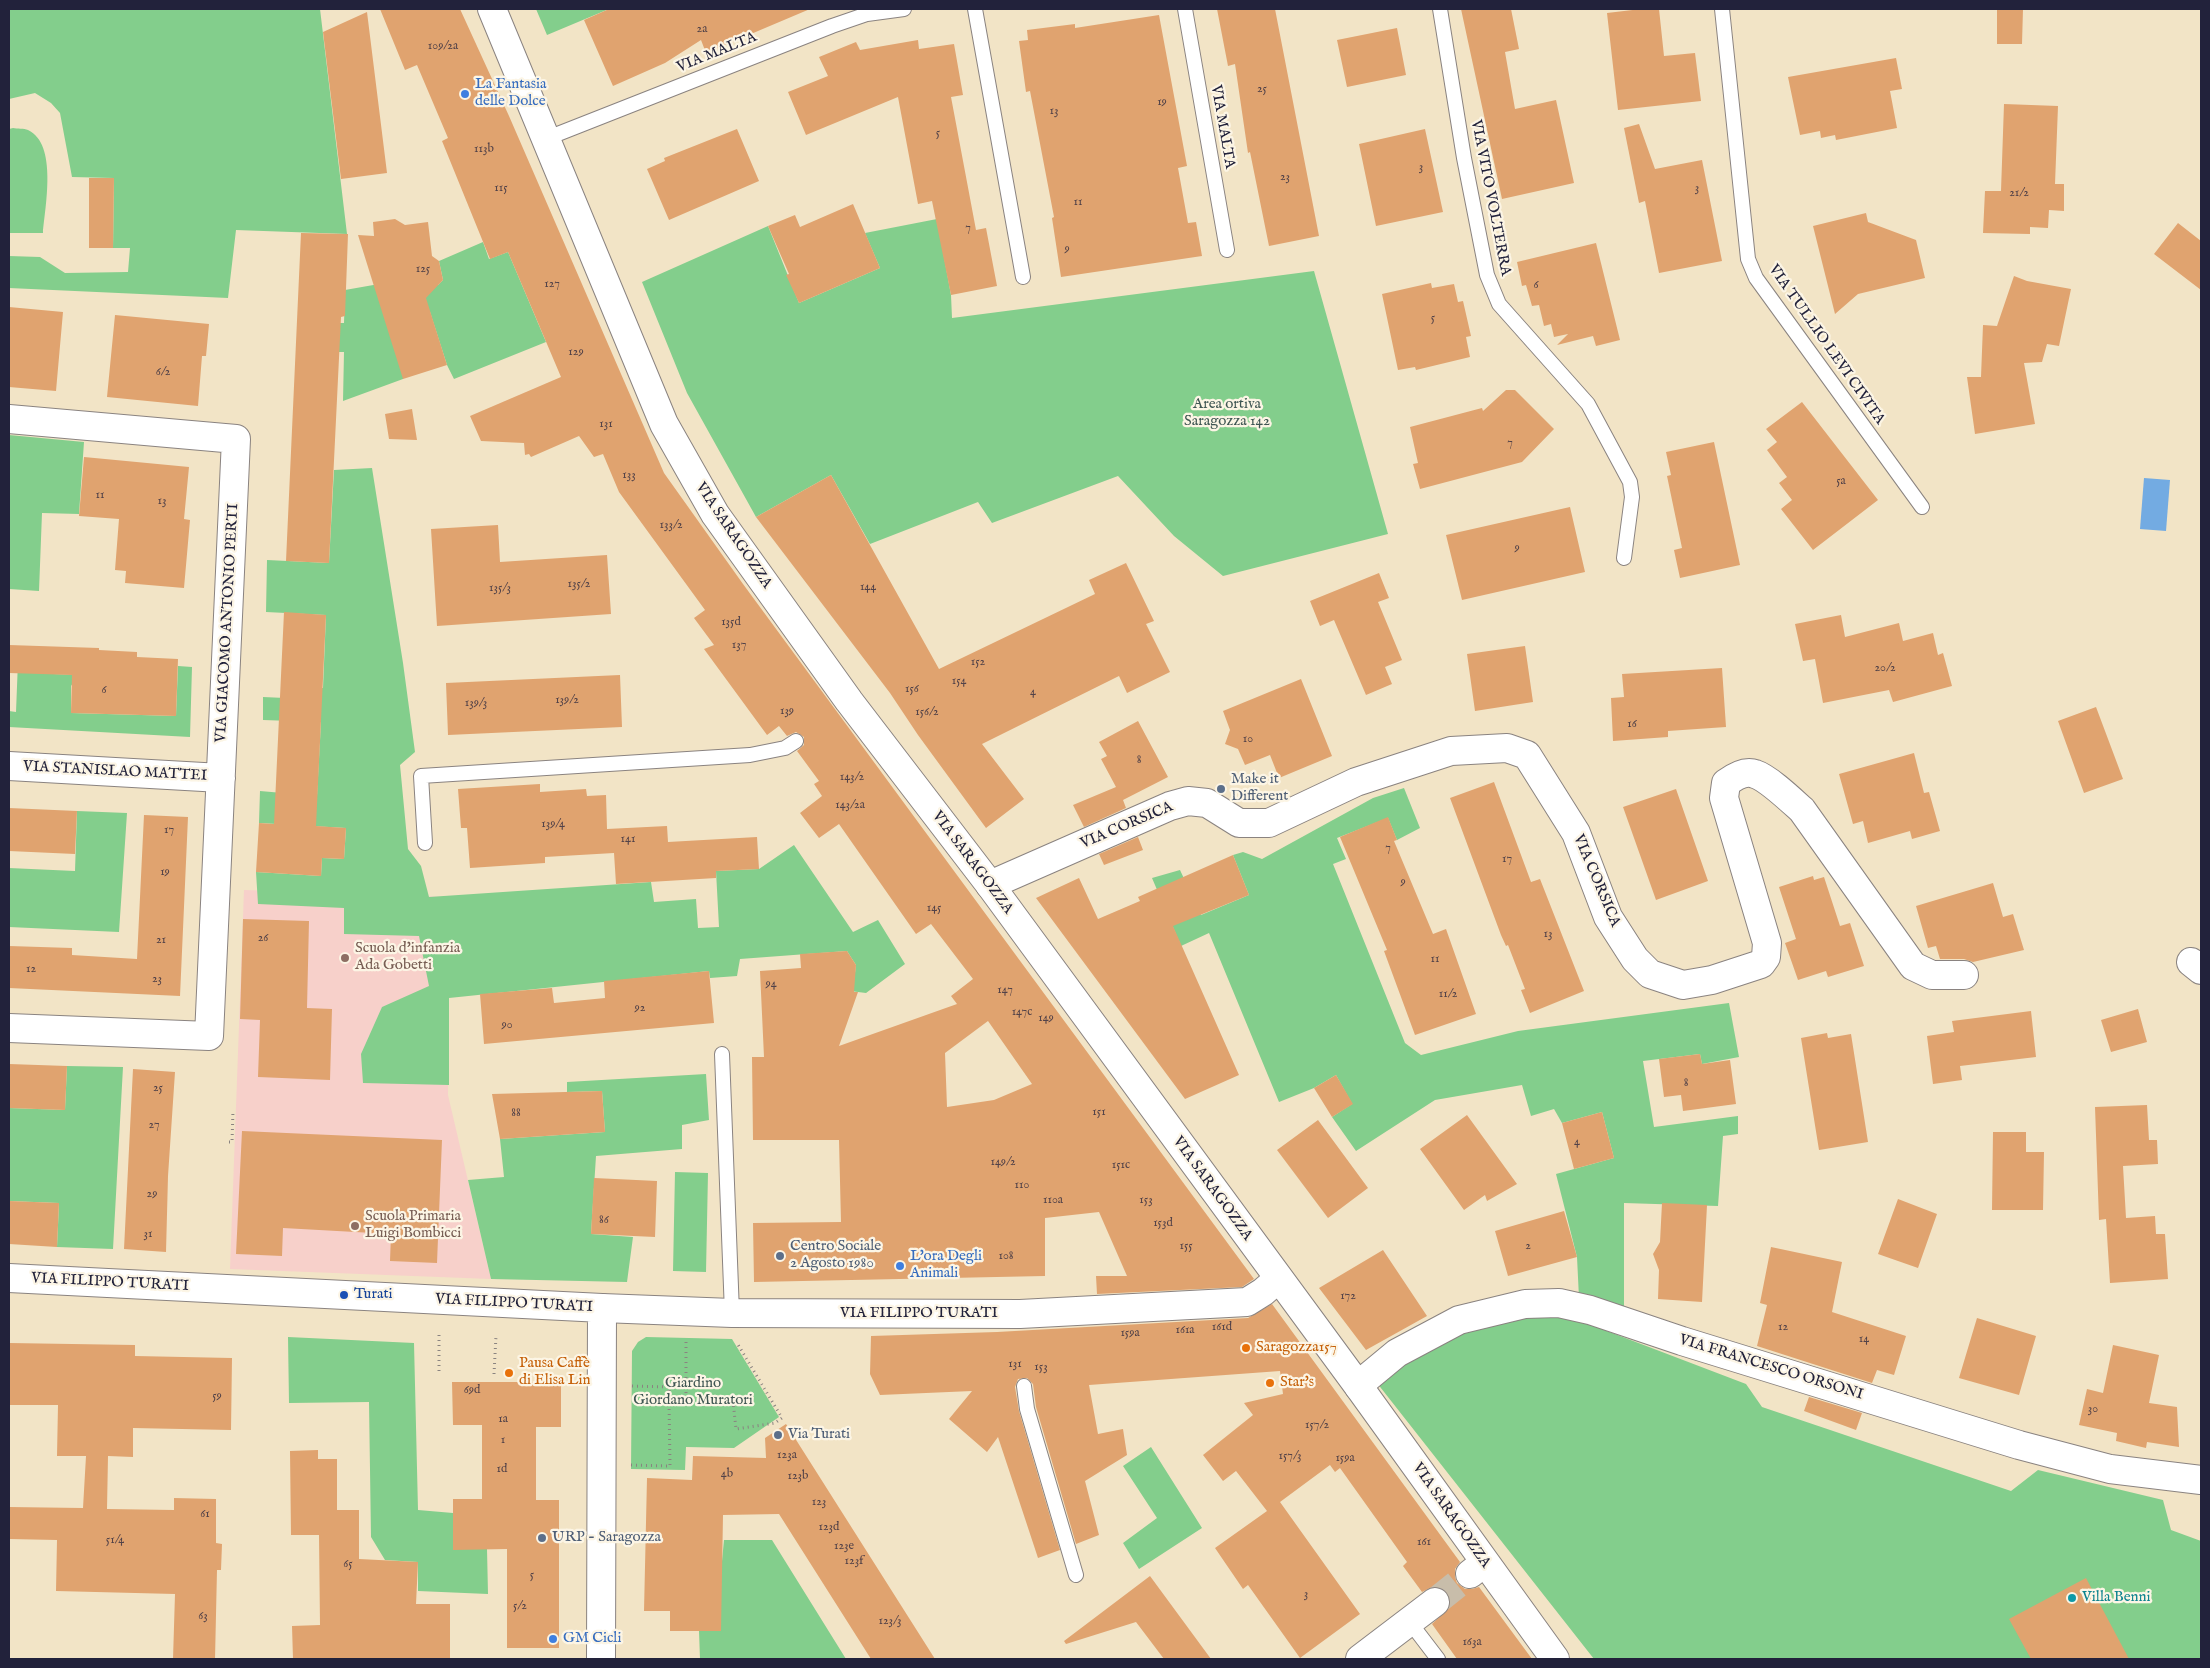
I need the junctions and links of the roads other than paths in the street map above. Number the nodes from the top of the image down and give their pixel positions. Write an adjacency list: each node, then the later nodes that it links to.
1 (492, 9): 7 (street, VIA SARAGOZZA)
2 (904, 9): 7 (lane, VIA MALTA)
3 (975, 9): 9 (lane)
4 (1185, 9): 8 (lane, VIA MALTA)
5 (1440, 9): 12 (lane, VIA VITO VOLTERRA)
6 (1722, 9): 11 (lane, VIA TULLIO LEVI CIVITA)
7 (545, 139): 17 (street, VIA SARAGOZZA)
8 (1227, 250)
9 (1023, 277)
10 (9, 419): 15 (street, VIA GIACOMO ANTONIO PERTI)
11 (1922, 507)
12 (1624, 558)
13 (796, 741): 16 (lane)
14 (9, 766): 15 (street, VIA STANISLAO MATTEI)
15 (220, 778): 19 (street, VIA GIACOMO ANTONIO PERTI)
16 (425, 843)
17 (990, 885): 18 (street, VIA CORSICA); 22 (street, VIA SARAGOZZA)
18 (1964, 975)
19 (9, 1028)
20 (722, 1054): 24 (lane)
21 (9, 1278): 23 (street, VIA FILIPPO TURATI)
22 (1278, 1279): 24 (street, VIA FILIPPO TURATI); 26 (street, VIA SARAGOZZA)
23 (602, 1308): 24 (street, VIA FILIPPO TURATI); 31 (street)
24 (732, 1313)
25 (1024, 1386): 28 (lane)
26 (1359, 1387): 27 (street, VIA FRANCESCO ORSONI); 34 (street, VIA SARAGOZZA)
27 (2201, 1480)
28 (1076, 1575)
29 (1435, 1602): 30 (street)
30 (1409, 1621): 32 (street); 33 (lane)
31 (601, 1659)
32 (1360, 1659)
33 (1438, 1659)
34 (1555, 1659)

